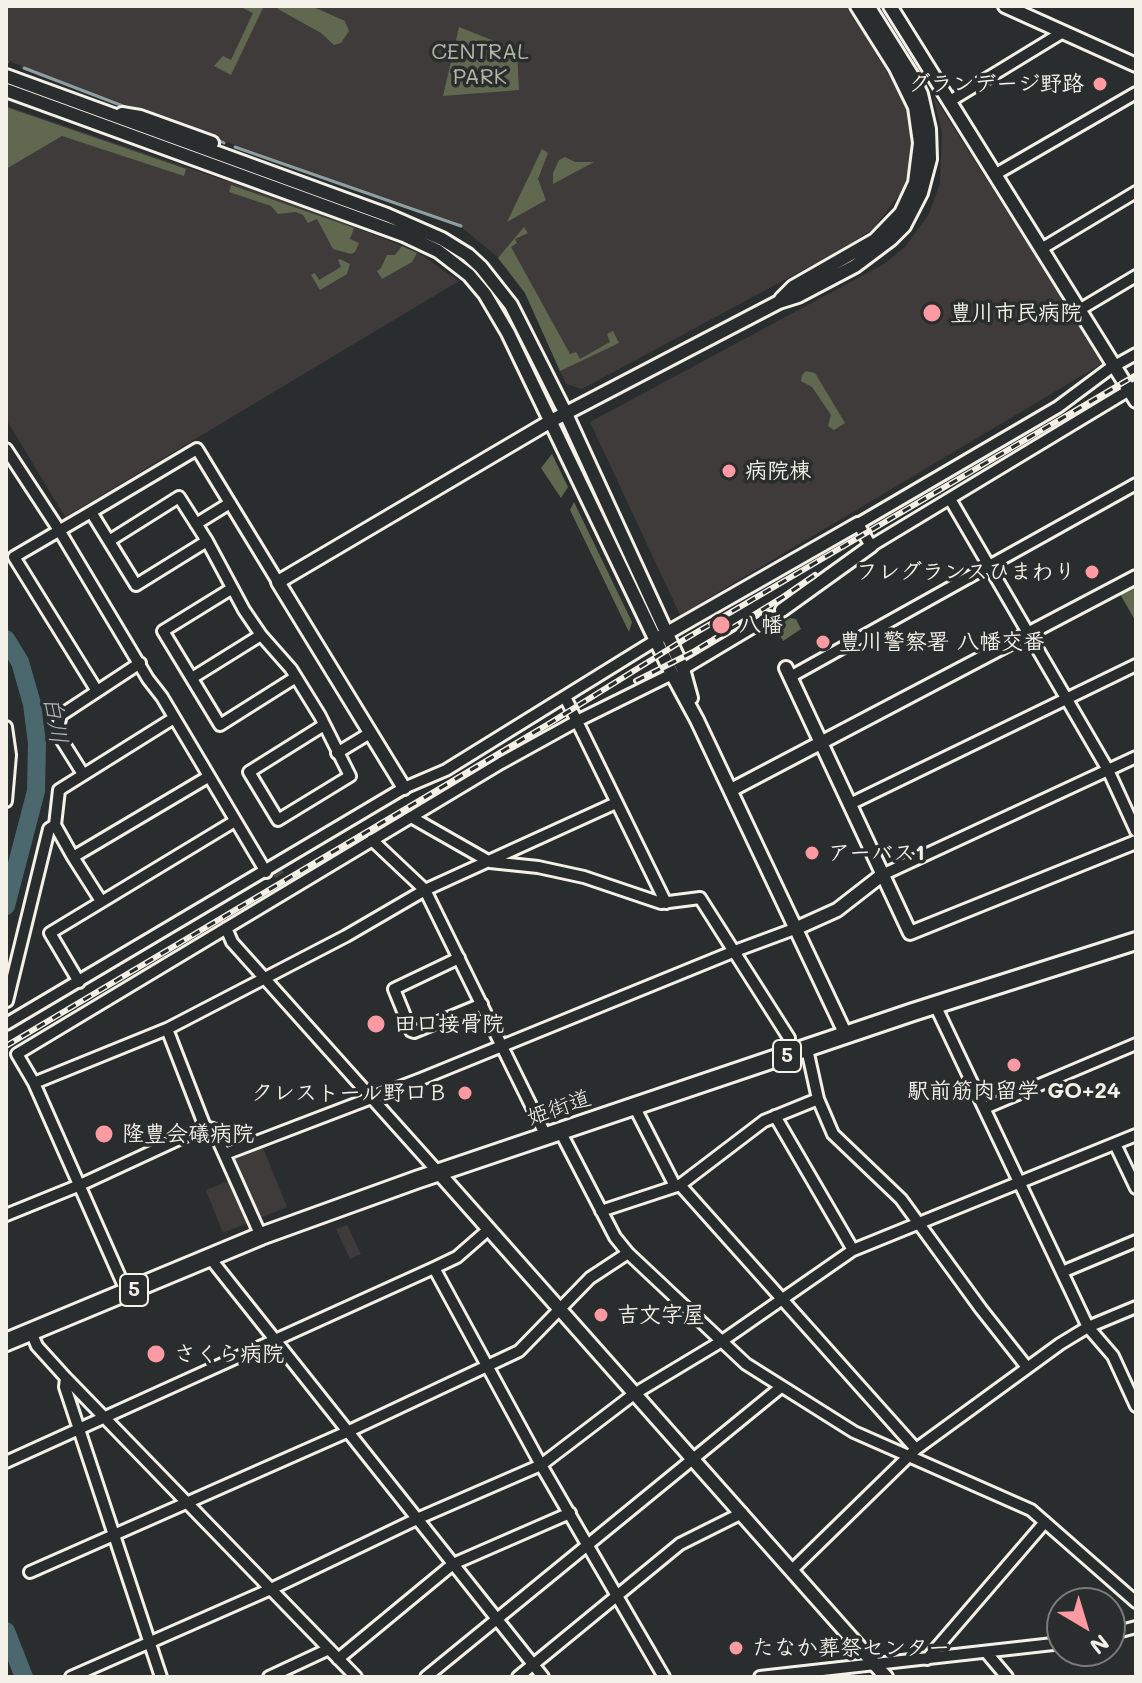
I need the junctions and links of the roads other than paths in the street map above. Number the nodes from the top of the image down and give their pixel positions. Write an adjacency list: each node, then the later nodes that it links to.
1 (857, 6): 17 (street)
2 (868, 6): 17 (street)
3 (890, 6): 10 (street)
4 (1005, 6): 5 (street)
5 (1063, 32): 6 (street); 10 (street)
6 (1136, 65)
7 (6, 76): 11 (street)
8 (6, 90): 23 (street)
9 (1136, 93): 13 (street)
10 (950, 101): 13 (street)
11 (88, 107): 12 (street); 22 (street)
12 (212, 143)
13 (996, 174): 15 (street)
14 (1136, 192): 15 (street)
15 (1041, 249): 18 (street)
16 (1136, 276): 18 (street)
17 (779, 302): 22 (street)
18 (1079, 310): 20 (street)
19 (1136, 354): 20 (street)
20 (1115, 366): 21 (street); 30 (street)
21 (1134, 392): 26 (street)
22 (566, 414): 23 (street); 43 (street)
23 (551, 421): 37 (street); 43 (street)
24 (6, 449): 31 (street)
25 (1136, 484): 35 (street)
26 (950, 499): 34 (street); 35 (street)
27 (230, 503): 28 (street); 29 (street); 37 (street)
28 (91, 512): 31 (street); 32 (street)
29 (196, 524): 32 (street); 33 (street)
30 (858, 524): 34 (street); 43 (street)
31 (59, 530): 44 (street); 50 (street)
32 (109, 541): 33 (street)
33 (207, 541): 38 (street)
34 (871, 546): 39 (street)
35 (988, 565): 41 (street); 47 (street)
36 (1136, 577): 41 (street)
37 (278, 582): 57 (street)
38 (231, 589): 42 (street); 49 (street)
39 (782, 610)
40 (770, 617): 46 (street)
41 (1029, 633): 52 (street); 58 (street)
42 (261, 635): 48 (street); 49 (street)
43 (661, 637): 46 (street); 51 (street)
44 (140, 663): 50 (street); 53 (street)
45 (1136, 665): 52 (street)
46 (677, 671): 54 (street); 65 (street)
47 (788, 672): 58 (street)
48 (296, 677): 49 (street); 55 (street)
49 (192, 678)
50 (97, 691): 62 (street)
51 (565, 697): 54 (street); 64 (street)
52 (1066, 701): 61 (street); 68 (street)
53 (174, 718): 62 (street); 63 (street)
54 (577, 721): 67 (street); 69 (street)
55 (324, 725): 59 (street); 59 (street)
56 (6, 731): 66 (street)
57 (370, 733): 59 (street); 64 (street)
58 (821, 743): 65 (street); 68 (street)
59 (337, 753)
60 (1136, 757): 61 (street)
61 (1108, 770): 72 (street); 78 (street)
62 (83, 774): 71 (street)
63 (208, 777): 70 (street); 75 (street)
64 (404, 788): 77 (street)
65 (731, 790): 83 (street)
66 (6, 801)
67 (616, 803): 76 (street); 81 (street)
68 (850, 804): 78 (street)
69 (411, 817): 73 (street); 76 (street)
70 (235, 821): 77 (street); 80 (street)
71 (55, 825): 75 (street); 89 (street)
72 (1136, 831)
73 (372, 840): 79 (street); 82 (street)
74 (1136, 842): 78 (street)
75 (73, 857): 80 (street)
76 (490, 862): 79 (street); 81 (street)
77 (266, 872): 88 (street)
78 (882, 875): 83 (street)
79 (425, 890): 86 (street); 87 (street)
80 (101, 901): 88 (street)
81 (666, 903): 85 (street)
82 (226, 928): 87 (street); 99 (street)
83 (797, 928): 85 (street); 94 (street)
84 (1136, 941): 91 (main road, 姫街道 / 5)
85 (735, 951): 95 (street); 97 (street)
86 (459, 958): 90 (street); 90 (street)
87 (266, 978): 93 (street); 100 (street)
88 (79, 982): 92 (street)
89 (7, 1001)
90 (482, 1004): 97 (street)
91 (935, 1005): 94 (main road, 姫街道 / 5); 103 (street)
92 (6, 1024)
93 (167, 1029): 99 (street); 105 (street)
94 (846, 1035): 98 (main road, 姫街道 / 5)
95 (789, 1038)
96 (1136, 1044): 103 (street)
97 (503, 1046): 100 (street); 106 (street)
98 (807, 1049): 101 (street); 102 (main road, 姫街道 / 5)
99 (34, 1083): 112 (street)
100 (371, 1097): 109 (street); 110 (street)
101 (818, 1099): 104 (street); 117 (street)
102 (634, 1106): 106 (main road, 姫街道 / 5); 113 (street)
103 (985, 1108): 111 (street)
104 (775, 1116): 113 (street); 121 (street)
105 (205, 1127): 109 (street); 112 (street)
106 (553, 1134): 110 (main road, 姫街道 / 5); 115 (street)
107 (1136, 1135): 108 (street)
108 (1115, 1144): 111 (street); 114 (street)
109 (225, 1154): 119 (street)
110 (438, 1172): 118 (street); 119 (main road, 姫街道 / 5)
111 (1019, 1183): 117 (street); 125 (street)
112 (80, 1185): 116 (street); 126 (street)
113 (678, 1186): 115 (street); 127 (street)
114 (1136, 1188)
115 (601, 1211): 122 (street)
116 (6, 1215)
117 (920, 1225): 121 (street); 136 (street)
118 (489, 1229): 124 (street); 129 (street)
119 (261, 1236): 123 (main road, 姫街道 / 5)
120 (1136, 1241): 125 (street)
121 (853, 1250): 127 (street)
122 (628, 1253): 129 (street); 133 (street)
123 (210, 1258): 126 (main road, 姫街道 / 5); 132 (street)
124 (434, 1268): 132 (street); 135 (street)
125 (1062, 1272): 130 (street)
126 (127, 1293): 131 (main road, 姫街道 / 5)
127 (782, 1300): 133 (street); 144 (street)
128 (1136, 1307): 130 (street)
129 (557, 1309): 135 (street); 139 (street)
130 (1088, 1327): 136 (street); 140 (street)
131 (31, 1332): 134 (main road, 姫街道 / 5); 137 (street)
132 (276, 1341): 141 (street); 143 (street)
133 (722, 1341): 138 (street); 139 (street)
134 (6, 1342)
135 (489, 1366): 143 (street); 148 (street)
136 (1026, 1366): 144 (street)
137 (66, 1378): 141 (street); 142 (street)
138 (781, 1387): 145 (street); 146 (street)
139 (634, 1394): 146 (street); 148 (street)
140 (1136, 1406)
141 (105, 1418): 142 (street); 149 (street)
142 (80, 1430): 147 (street); 154 (street)
143 (347, 1432): 149 (street); 152 (street)
144 (916, 1449): 145 (street)
145 (906, 1457): 153 (street); 157 (street)
146 (694, 1459): 151 (street); 155 (street)
147 (6, 1462)
148 (541, 1465): 150 (street); 152 (street)
149 (188, 1502): 154 (street); 159 (street)
150 (570, 1513): 155 (street); 156 (street)
151 (742, 1513): 157 (street); 160 (street)
152 (419, 1518): 156 (street); 159 (street)
153 (1045, 1522): 161 (street); 168 (street)
154 (113, 1534): 158 (street); 163 (street)
155 (588, 1545): 160 (street); 162 (street)
156 (453, 1564): 162 (street); 167 (street)
157 (793, 1569): 169 (street)
158 (30, 1572)
159 (271, 1589): 163 (street); 165 (street)
160 (616, 1596): 170 (street); 178 (street)
161 (1136, 1602)
162 (497, 1618): 170 (street); 175 (street)
163 (150, 1641): 171 (street); 172 (street)
164 (1046, 1645): 166 (street)
165 (329, 1649): 167 (street); 173 (street)
166 (986, 1652): 168 (street); 181 (street)
167 (338, 1659): 174 (street)
168 (927, 1659): 169 (street)
169 (874, 1664): 179 (street); 180 (street)
170 (533, 1665): 176 (street); 177 (street)
171 (71, 1677)
172 (161, 1677)
173 (269, 1677)
174 (356, 1677)
175 (426, 1677)
176 (518, 1677)
177 (543, 1677)
178 (664, 1677)
179 (760, 1677)
180 (886, 1677)
181 (1007, 1677)

